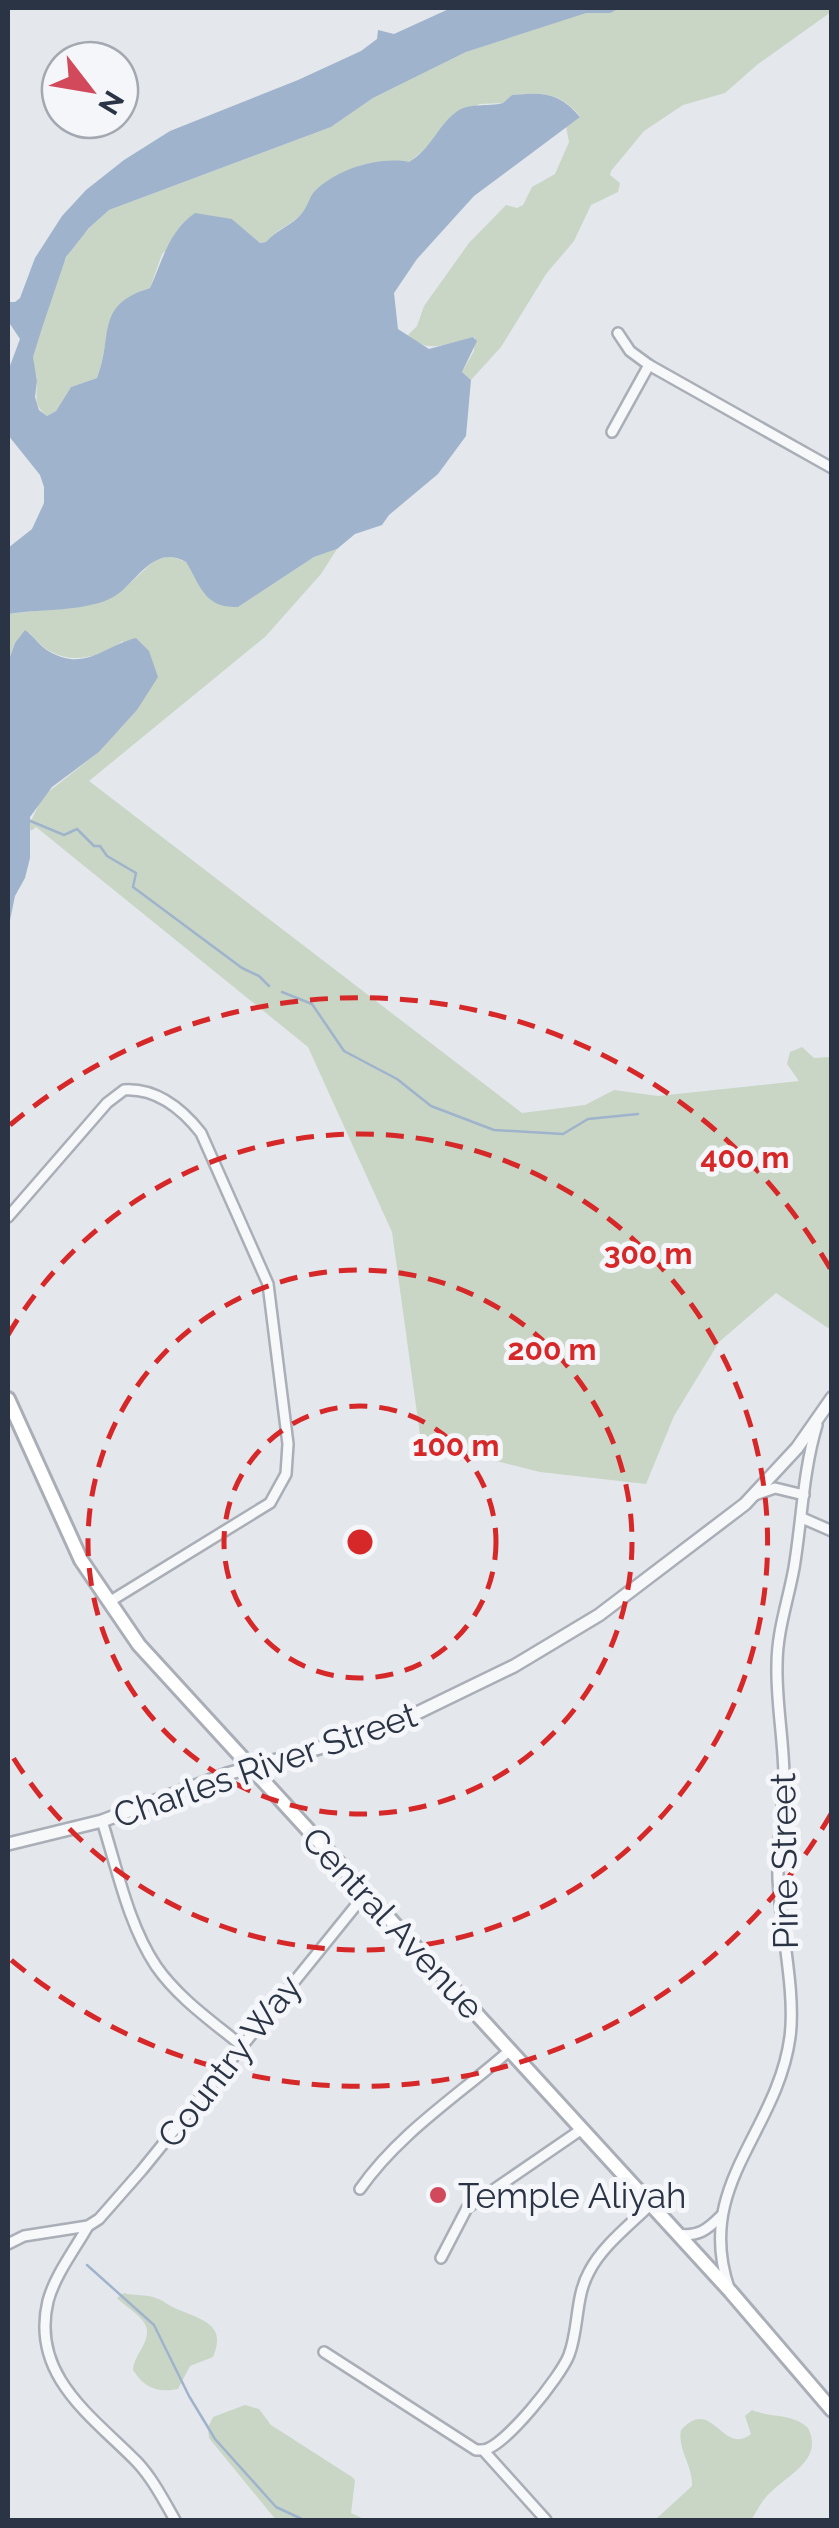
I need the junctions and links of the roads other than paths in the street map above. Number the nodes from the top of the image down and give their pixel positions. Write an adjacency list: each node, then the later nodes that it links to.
1 (618, 333): 2 (street)
2 (649, 365): 3 (street); 4 (street)
3 (612, 432)
4 (832, 468)
5 (8, 1218): 13 (street)
6 (832, 1398): 8 (street, Charles River Street)
7 (8, 1399): 13 (main road, Central Avenue)
8 (820, 1416): 9 (street, Charles River Street); 10 (street, Pine Street)
9 (754, 1494): 10 (street); 14 (street, Charles River Street)
10 (804, 1495): 11 (street, Pine Street)
11 (802, 1518): 12 (street); 23 (street, Pine Street)
12 (832, 1531)
13 (109, 1602): 14 (main road, Central Avenue)
14 (250, 1770): 15 (street, Charles River Street); 17 (main road, Central Avenue)
15 (102, 1821): 16 (street, Charles River Street); 18 (street)
16 (8, 1844)
17 (366, 1892): 18 (street, Country Way); 19 (main road, Central Avenue)
18 (242, 2046): 24 (street, Country Way)
19 (510, 2050): 20 (main road, Central Avenue); 21 (street)
20 (582, 2129): 22 (main road, Central Avenue); 27 (street)
21 (360, 2189)
22 (651, 2204): 25 (main road, Central Avenue); 31 (street)
23 (721, 2216): 25 (street); 28 (street, Pine Street)
24 (88, 2226): 26 (street); 32 (street, Country Way)
25 (678, 2234): 28 (main road, Central Avenue)
26 (8, 2244)
27 (440, 2258)
28 (730, 2291): 30 (main road, Central Avenue)
29 (324, 2352): 31 (street)
30 (832, 2410)
31 (484, 2450): 33 (street)
32 (171, 2519)
33 (546, 2520)

